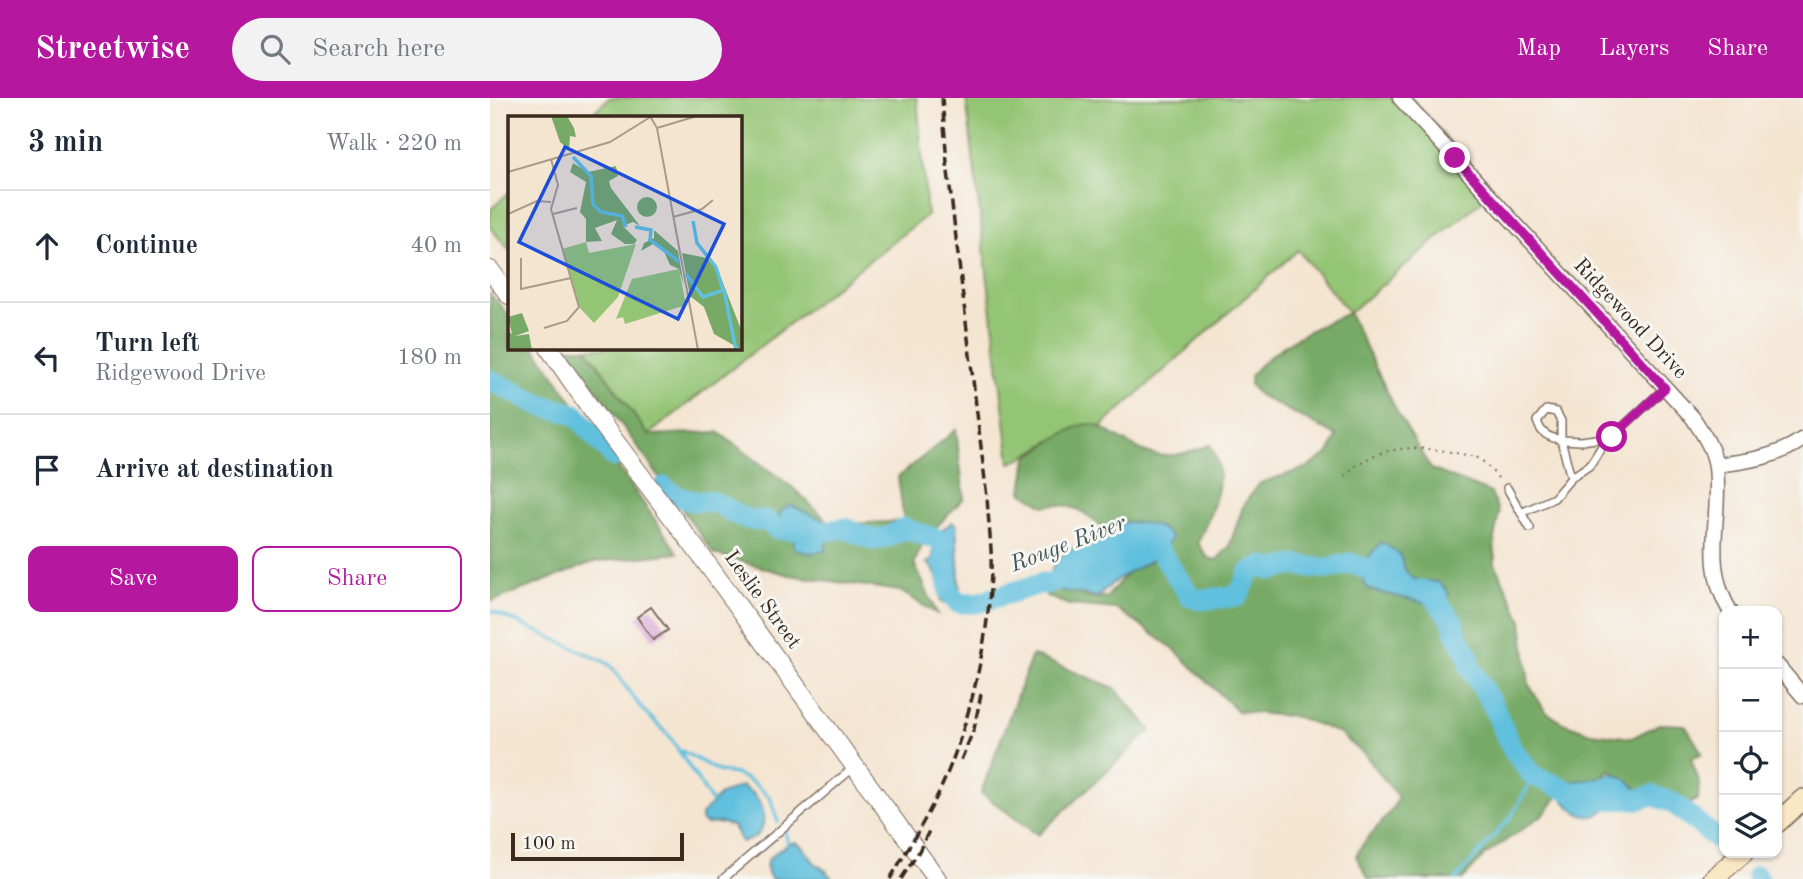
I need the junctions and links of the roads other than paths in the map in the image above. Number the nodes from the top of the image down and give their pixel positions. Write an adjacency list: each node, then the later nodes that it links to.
1 (1400, 98): 5 (street, Ridgewood Drive)
2 (490, 270): 3 (street)
3 (508, 294)
4 (550, 350): 16 (street, Leslie Street)
5 (1665, 388): 6 (lane); 8 (street, Ridgewood Drive)
6 (1612, 437): 9 (lane); 9 (lane)
7 (1803, 439): 8 (street)
8 (1716, 465): 13 (street, Ridgewood Drive)
9 (1571, 478): 11 (lane)
10 (1507, 488): 11 (lane)
11 (1521, 513): 12 (lane)
12 (1530, 528)
13 (1727, 606)
14 (1780, 669): 15 (street)
15 (1803, 696)
16 (855, 766): 20 (lane); 21 (street, Leslie Street)
17 (1803, 799): 18 (main road)
18 (1782, 818)
19 (1737, 858): 22 (main road)
20 (723, 879)
21 (937, 879)
22 (1713, 879)

